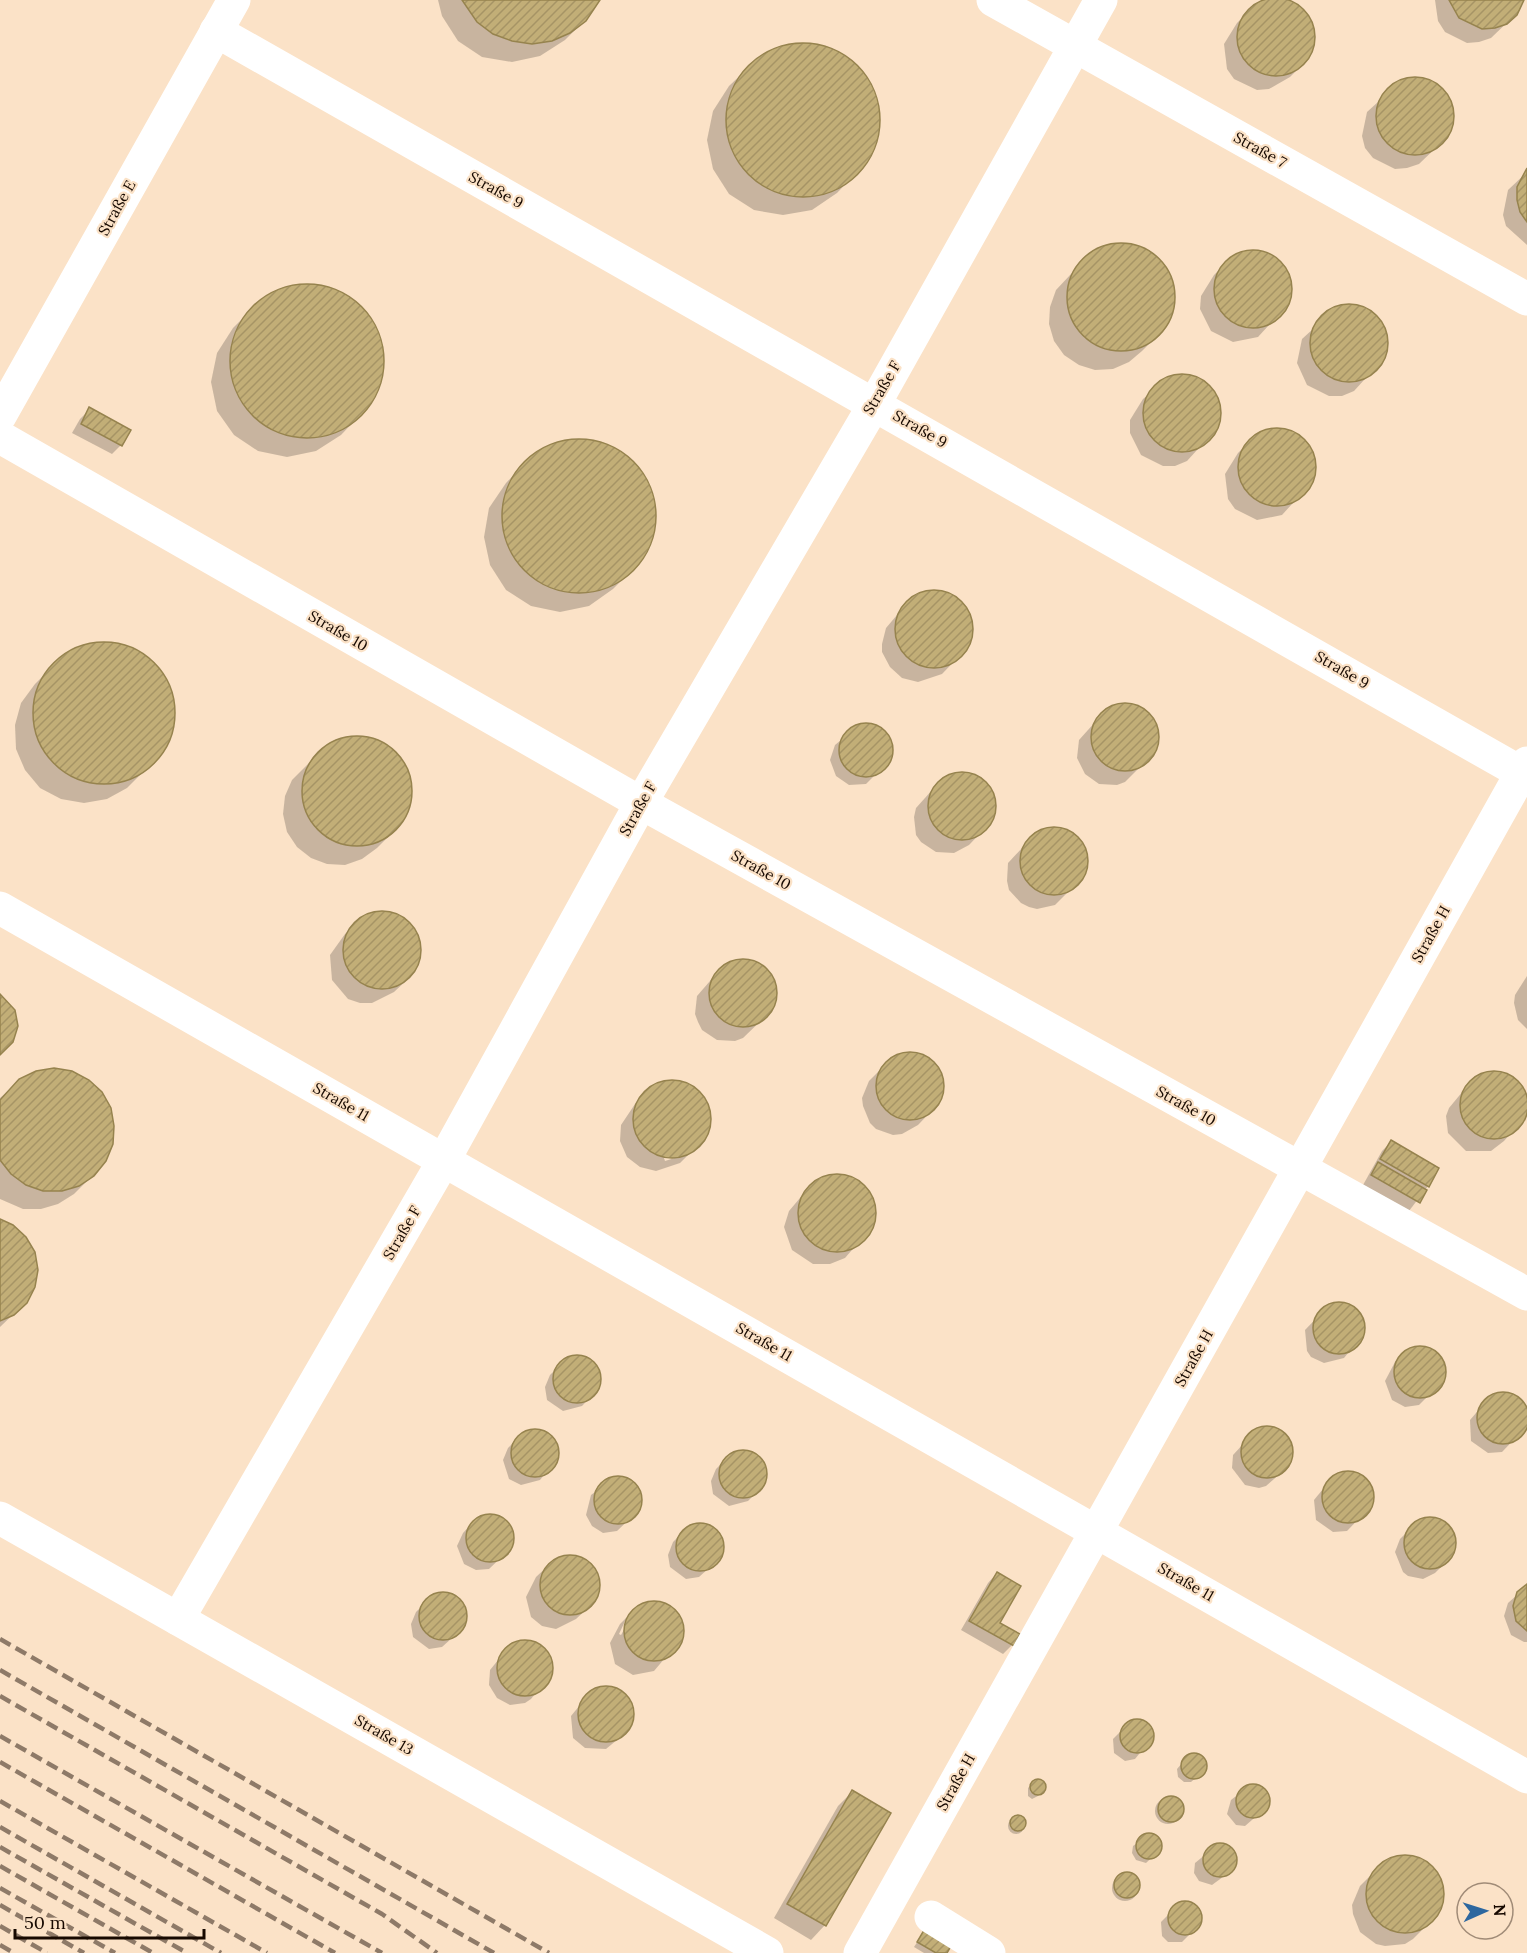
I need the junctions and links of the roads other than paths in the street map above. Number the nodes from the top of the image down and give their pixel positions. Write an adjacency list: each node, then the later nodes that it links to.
1 (234, 0): 4 (lane, Straße E)
2 (993, 0): 5 (lane, Straße 7)
3 (1101, 0): 5 (lane, Straße F)
4 (216, 31): 7 (lane, Straße 9); 8 (lane, Straße E)
5 (1074, 47): 6 (lane, Straße 7); 7 (lane, Straße F)
6 (1527, 299)
7 (874, 403): 10 (lane, Straße 9); 11 (lane, Straße F)
8 (0, 416)
9 (0, 437): 11 (lane, Straße 10)
10 (1525, 770): 14 (lane, Straße H)
11 (641, 803): 13 (lane, Straße F); 14 (lane, Straße 10)
12 (0, 909): 13 (lane, Straße 11)
13 (444, 1160): 17 (lane, Straße 11); 18 (lane, Straße F)
14 (1300, 1168): 15 (lane, Straße 10); 17 (lane, Straße H)
15 (1527, 1294)
16 (0, 1518): 18 (lane, Straße 13)
17 (1097, 1531): 19 (lane, Straße 11); 22 (lane, Straße H)
18 (178, 1619): 21 (lane, Straße 13)
19 (1527, 1777)
20 (931, 1917): 23 (lane)
21 (767, 1953)
22 (860, 1953)
23 (989, 1953)

